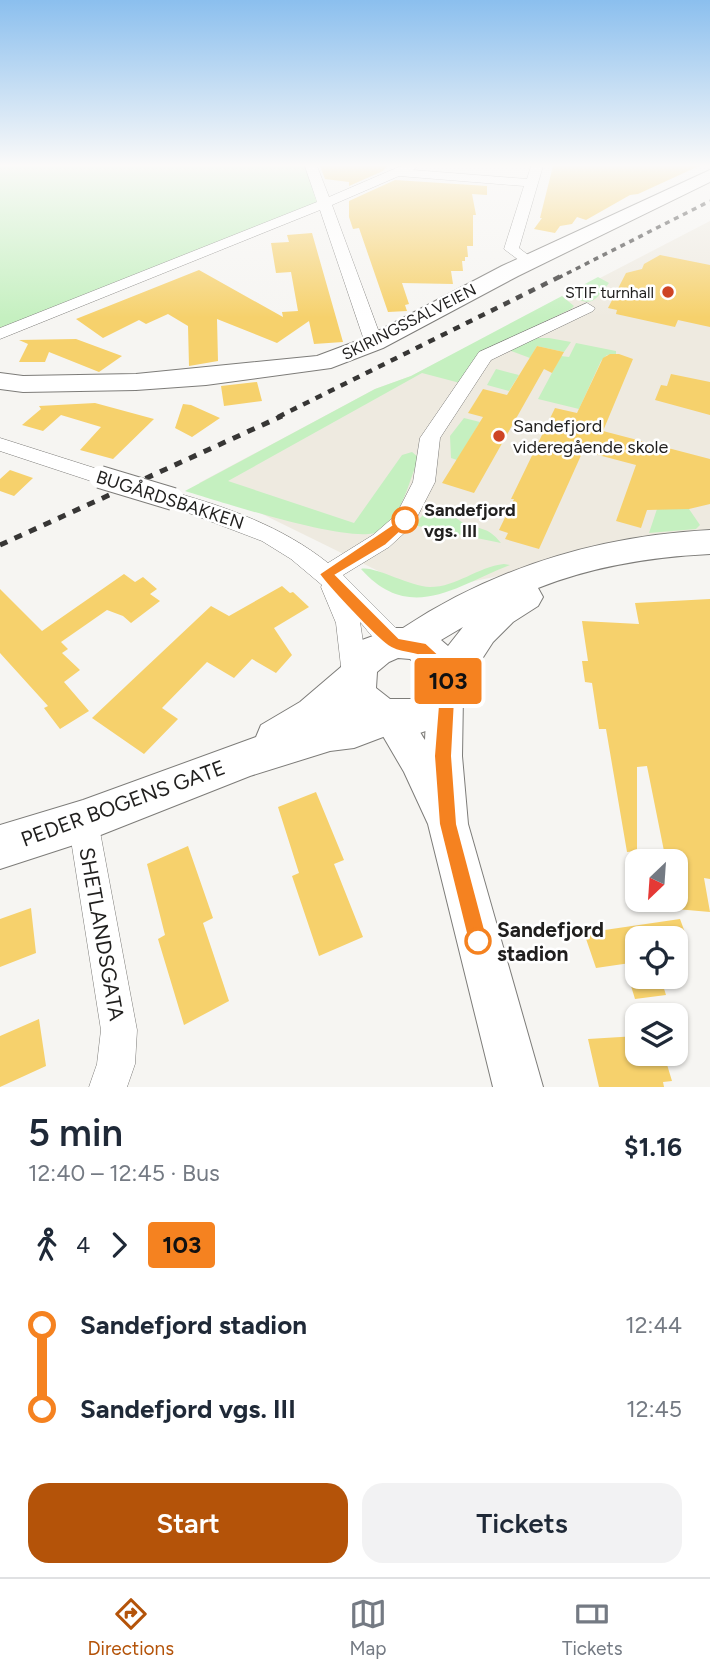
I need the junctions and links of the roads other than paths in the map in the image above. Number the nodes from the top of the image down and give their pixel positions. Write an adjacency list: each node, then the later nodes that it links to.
1 (295, 217): 7 (street)
2 (328, 217): 8 (street)
3 (521, 217): 5 (street)
4 (622, 217): 5 (main road, SKIRINGSSALVEIEN)
5 (529, 261): 8 (main road, SKIRINGSSALVEIEN)
6 (587, 308): 13 (street)
7 (0, 334)
8 (374, 343): 9 (main road, SKIRINGSSALVEIEN)
9 (0, 381)
10 (0, 444): 13 (street, BUGÅRDSBAKKEN, bridge)
11 (710, 542): 14 (main road)
12 (710, 555): 16 (main road)
13 (328, 575): 14 (street, BUGÅRDSBAKKEN); 15 (street)
14 (401, 643): 15 (main road); 16 (main road)
15 (355, 676): 17 (main road); 18 (main road, PEDER BOGENS GATE)
16 (447, 688): 17 (main road); 20 (street)
17 (390, 718): 18 (main road, PEDER BOGENS GATE); 20 (street)
18 (245, 759): 19 (main road, PEDER BOGENS GATE)
19 (83, 821): 21 (main road, PEDER BOGENS GATE); 22 (street, SHETLANDSGATA)
20 (448, 824): 23 (street)
21 (0, 847)
22 (108, 1087)
23 (518, 1087)

